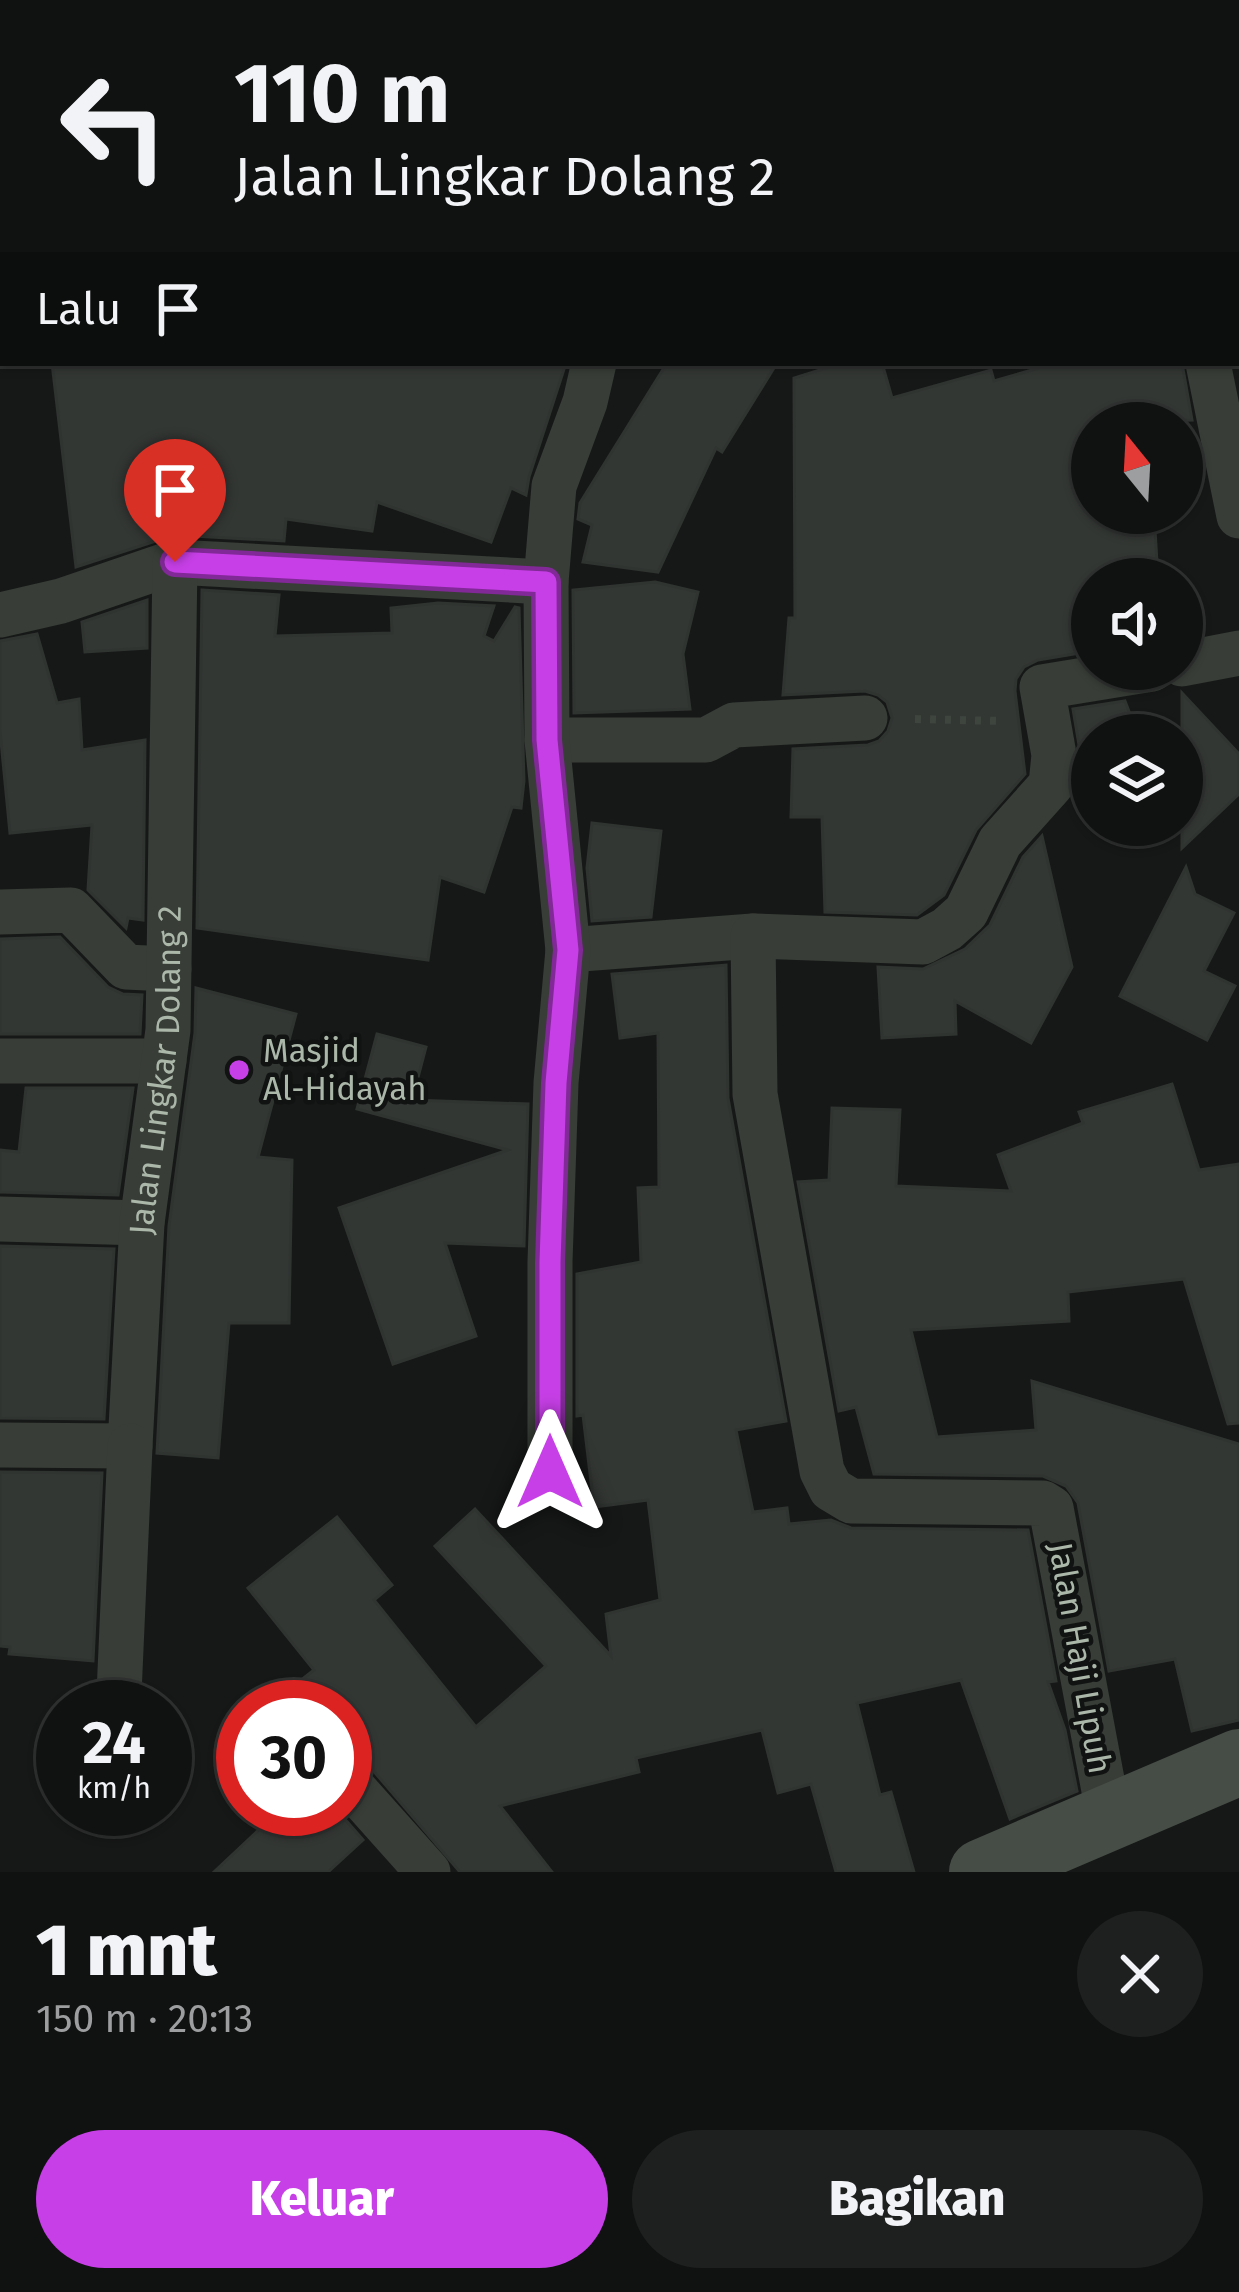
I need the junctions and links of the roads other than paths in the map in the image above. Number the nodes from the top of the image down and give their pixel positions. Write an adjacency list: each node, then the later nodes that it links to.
1 (593, 366): 5 (street)
2 (1209, 366): 3 (street)
3 (1239, 516)
4 (175, 562): 5 (street); 6 (street); 15 (street, Jalan Lingkar Dolang 2)
5 (546, 582): 11 (street)
6 (0, 615)
7 (1239, 652): 8 (street)
8 (1203, 660)
9 (1071, 682): 13 (street)
10 (865, 718): 11 (street)
11 (547, 740): 14 (street)
12 (0, 912): 15 (street)
13 (753, 936): 14 (street); 26 (street, Jalan Haji Lipuh)
14 (568, 950): 22 (street)
15 (169, 969): 17 (street, Jalan Lingkar Dolang 2)
16 (0, 1061): 17 (street)
17 (164, 1061): 19 (street, Jalan Lingkar Dolang 2)
18 (0, 1219): 19 (street)
19 (142, 1223): 21 (street, Jalan Lingkar Dolang 2)
20 (0, 1445): 21 (street)
21 (130, 1446): 23 (street, Jalan Lingkar Dolang 2)
22 (550, 1472)
23 (120, 1680)
24 (1239, 1762): 26 (street)
25 (372, 1809): 27 (street)
26 (1108, 1817): 28 (street)
27 (428, 1872)
28 (982, 1872)

